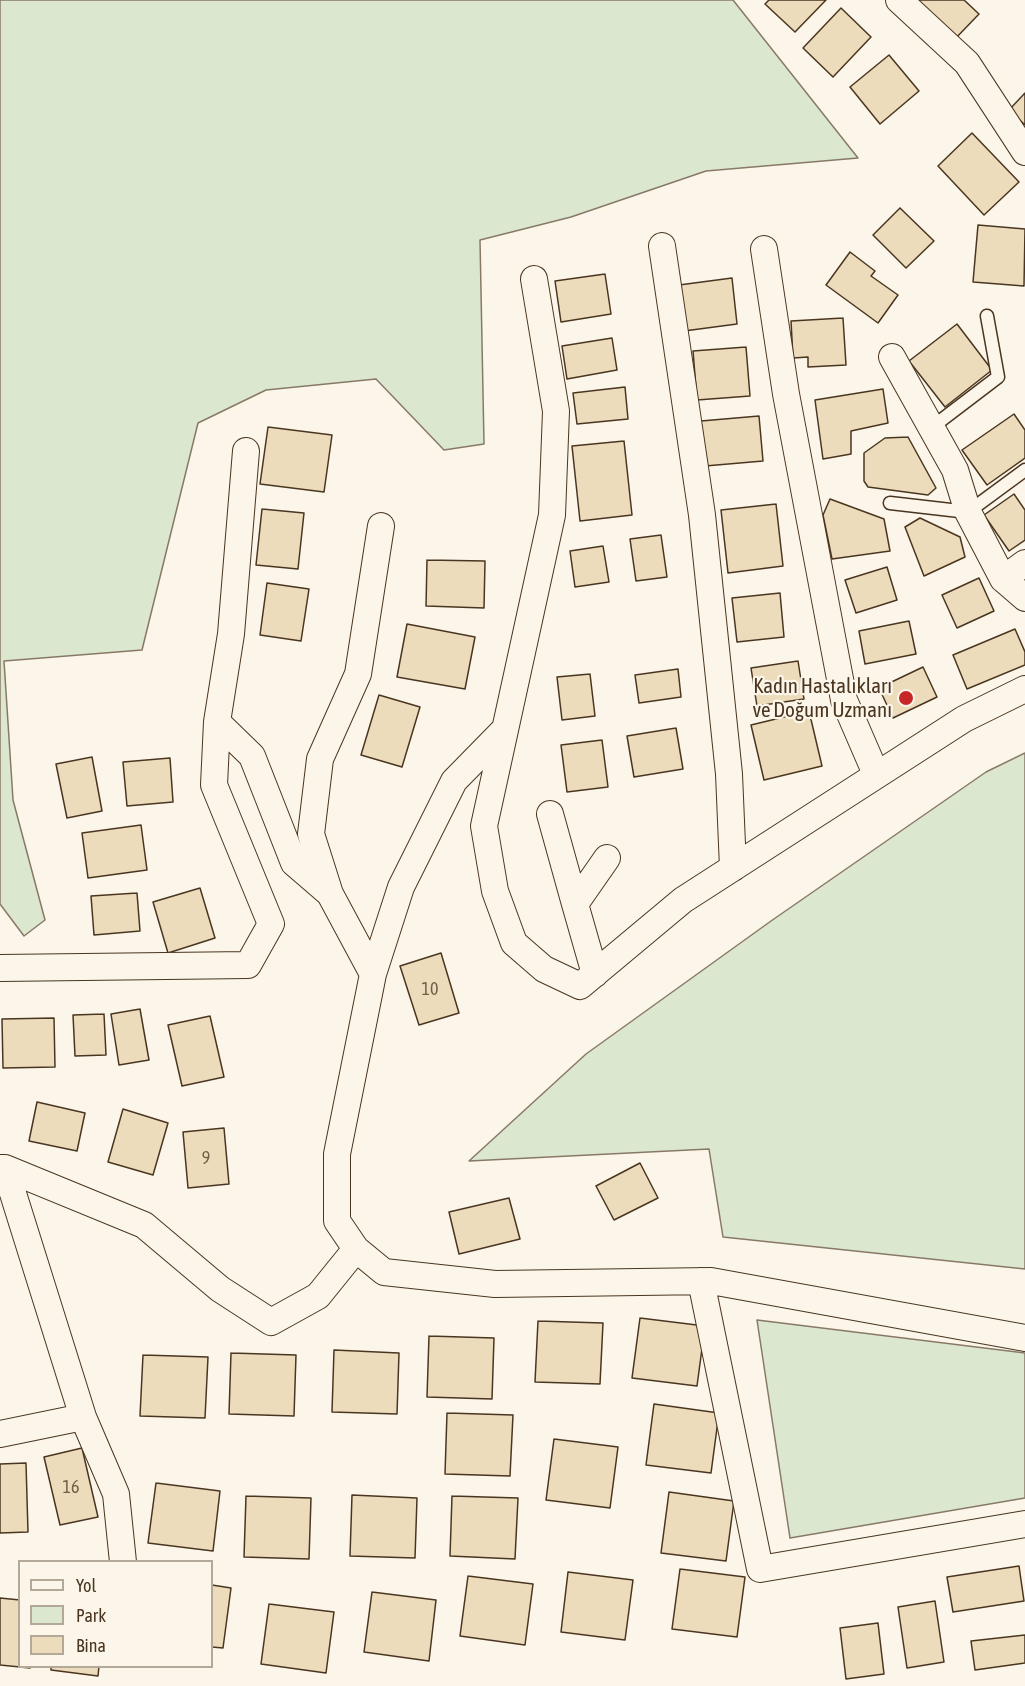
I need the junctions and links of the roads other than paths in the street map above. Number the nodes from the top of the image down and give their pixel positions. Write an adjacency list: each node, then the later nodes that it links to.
1 (898, 0): 2 (street)
2 (1025, 152)
3 (662, 246): 23 (street)
4 (764, 249): 20 (street)
5 (534, 279): 19 (street)
6 (987, 316): 8 (lane)
7 (892, 357): 8 (street)
8 (931, 428): 12 (street)
9 (246, 451): 18 (street)
10 (1025, 471): 12 (lane)
11 (890, 503): 12 (lane)
12 (968, 512): 15 (street)
13 (381, 526): 24 (street)
14 (1025, 563): 15 (street)
15 (1003, 579): 16 (street)
16 (1025, 598)
17 (1025, 689): 20 (street)
18 (217, 722): 24 (street); 26 (street)
19 (505, 729): 27 (street); 28 (street)
20 (876, 774): 23 (street)
21 (550, 814): 25 (street)
22 (607, 858): 25 (street)
23 (733, 868): 28 (street)
24 (330, 894): 27 (street)
25 (575, 904): 28 (street)
26 (0, 968)
27 (374, 974): 30 (street)
28 (595, 974)
29 (3, 1168): 30 (street); 33 (street)
30 (356, 1249): 31 (street)
31 (700, 1281): 32 (street); 35 (street)
32 (1025, 1338)
33 (83, 1417): 34 (street); 36 (street)
34 (0, 1434)
35 (1025, 1524)
36 (123, 1560)

